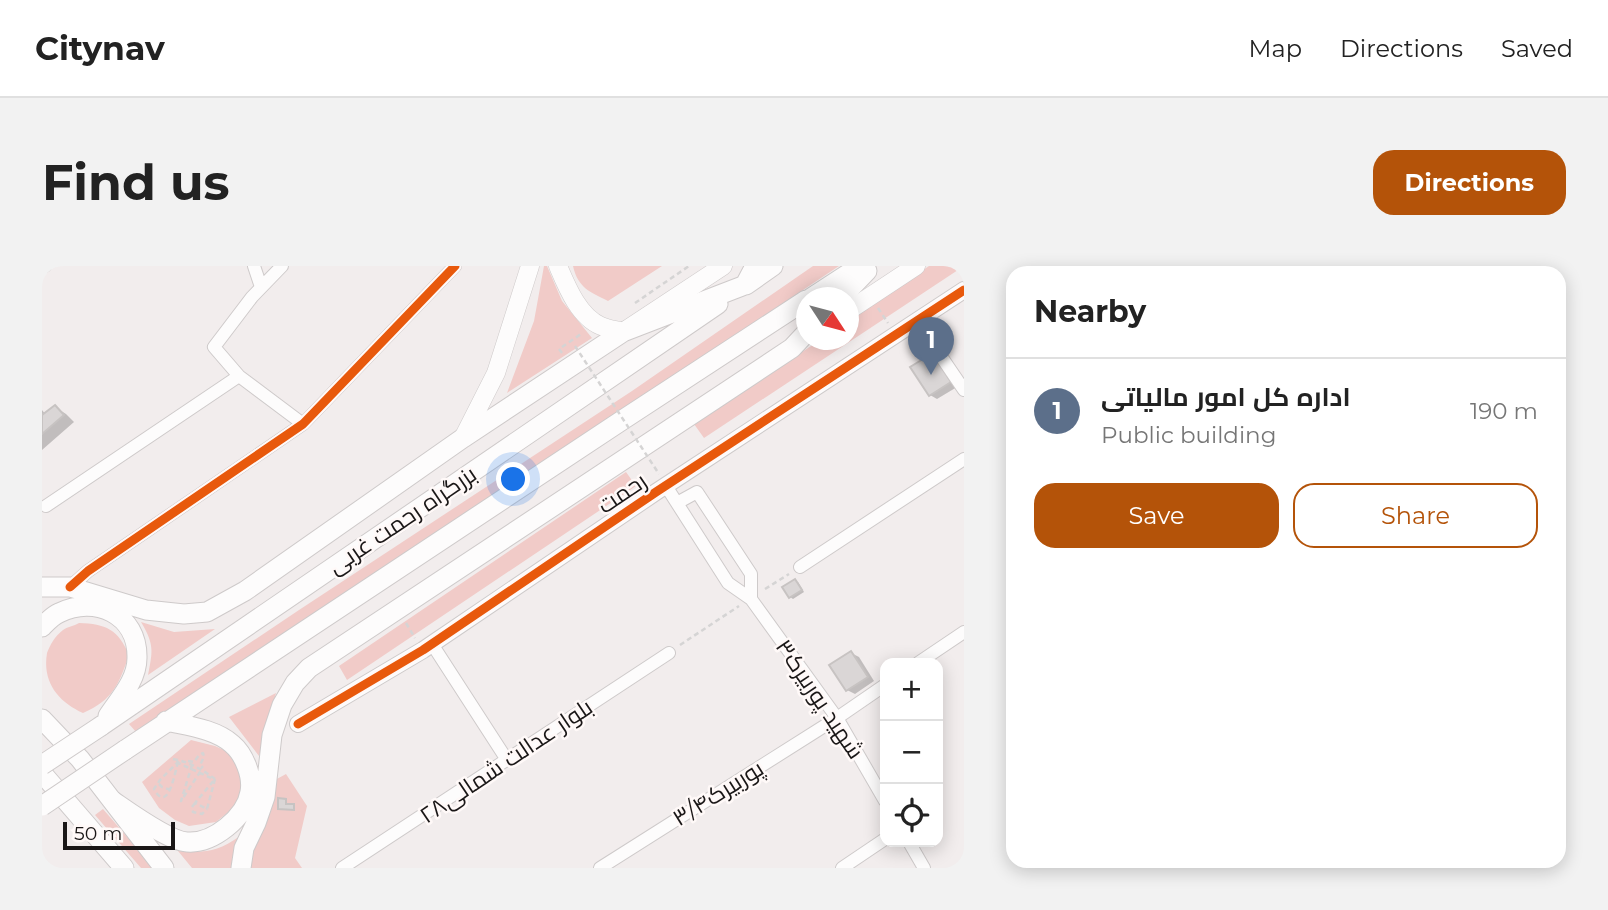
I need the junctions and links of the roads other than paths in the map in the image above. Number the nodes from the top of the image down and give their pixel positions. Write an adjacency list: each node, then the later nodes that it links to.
1 (254, 266): 13 (street)
2 (282, 266): 13 (street)
3 (455, 266): 24 (street)
4 (530, 266): 25 (main road)
5 (558, 266): 20 (main road)
6 (723, 266): 20 (main road)
7 (755, 266): 12 (main road)
8 (773, 266): 12 (main road, بزرگراه رحمت غربی)
9 (860, 266): 14 (main road)
10 (872, 266): 15 (main road)
11 (916, 266): 17 (main road)
12 (745, 285): 20 (main road); 44 (main road, بزرگراه رحمت غربی)
13 (261, 287): 22 (street)
14 (828, 287)
15 (852, 287)
16 (964, 290): 19 (street, رحمت)
17 (859, 303)
18 (796, 307): 42 (main road, بزرگراه رحمت غربی)
19 (917, 321): 23 (street); 27 (street, رحمت)
20 (623, 332): 25 (main road)
21 (796, 344): 54 (main road)
22 (239, 376): 24 (street); 29 (street)
23 (964, 390)
24 (303, 425): 32 (street)
25 (463, 439): 32 (main road)
26 (964, 459): 30 (street)
27 (663, 480): 28 (street); 36 (street, رحمت)
28 (677, 503): 33 (street); 33 (street)
29 (46, 506)
30 (800, 567)
31 (42, 587): 32 (main road)
32 (70, 587)
33 (751, 598): 40 (street, شهید پوربیرک۳)
34 (42, 627): 44 (main road)
35 (964, 632): 38 (street)
36 (427, 647): 43 (street, رحمت); 45 (street)
37 (668, 653): 45 (street, بلوار عدالت شمالی۲۸)
38 (925, 658)
39 (880, 688): 40 (street, پوربیرک۳/۴)
40 (837, 718): 47 (street, شهید پوربیرک۳); 56 (street, پوربیرک۳/۴)
41 (42, 719): 48 (main road)
42 (166, 721): 48 (main road); 49 (main road, بزرگراه رحمت غربی, bridge)
43 (298, 724)
44 (101, 726): 46 (main road, بزرگراه رحمت غربی, bridge)
45 (507, 760): 55 (street, بلوار عدالت شمالی۲۸)
46 (44, 772): 52 (main road)
47 (880, 792)
48 (113, 801): 53 (main road)
49 (42, 806)
50 (880, 842): 57 (street)
51 (912, 847): 58 (street)
52 (124, 868)
53 (164, 868)
54 (242, 868)
55 (342, 868)
56 (600, 868)
57 (842, 868)
58 (924, 868)

